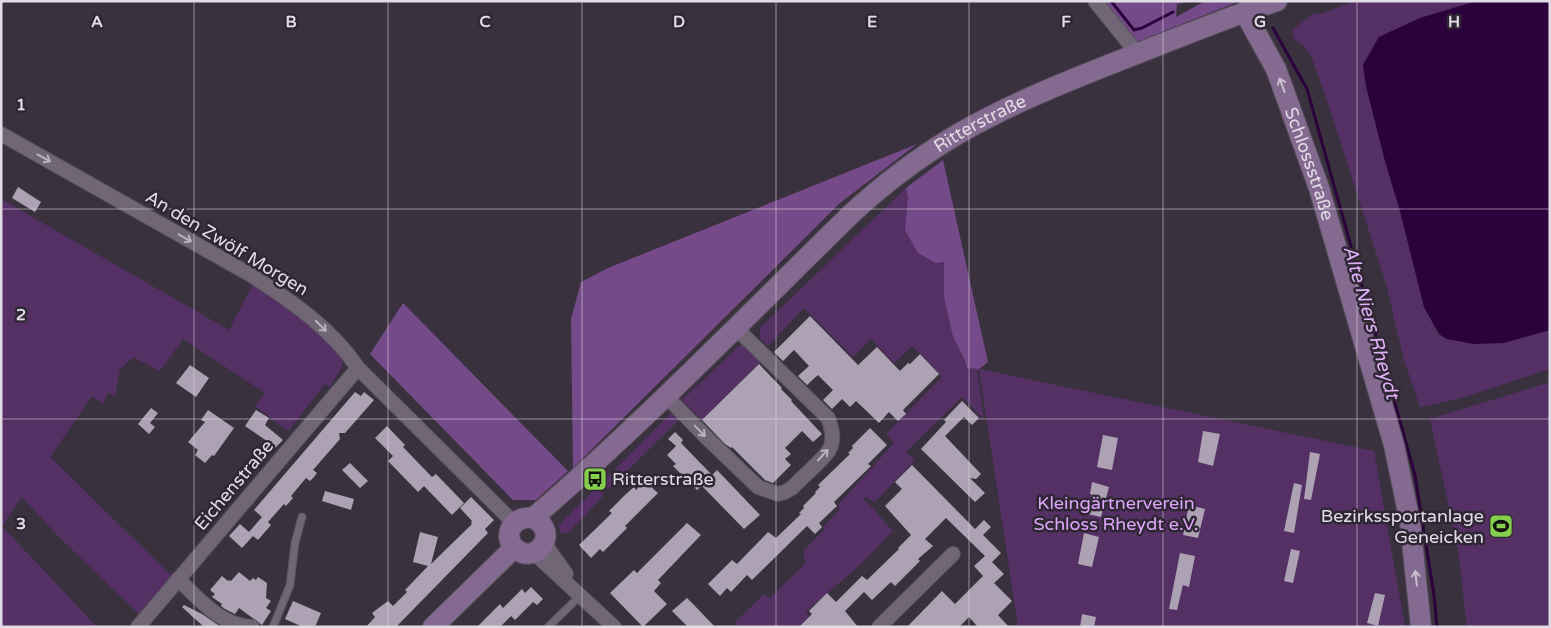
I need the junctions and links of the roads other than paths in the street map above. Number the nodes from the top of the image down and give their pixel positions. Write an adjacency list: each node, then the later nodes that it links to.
1 (1095, 1): 4 (street)
2 (1277, 1): 3 (main road, Ritterstraße)
3 (1246, 12): 4 (main road, Ritterstraße); 21 (main road, Schlossstraße, one-way to 3)
4 (1137, 54): 6 (main road, Ritterstraße)
5 (1, 134): 7 (street, An den Zwölf Morgen, one-way to 7)
6 (735, 327): 8 (main road, Ritterstraße); 8 (street, one-way to 6)
7 (358, 368): 10 (street, An den Zwölf Morgen); 12 (street, Eichenstraße)
8 (666, 396): 10 (main road, Ritterstraße)
9 (302, 517): 17 (lane)
10 (534, 533): 13 (street, An den Zwölf Morgen); 14 (main road)
11 (953, 554): 20 (street)
12 (178, 579): 15 (street, Eichenstraße); 16 (street)
13 (581, 595): 18 (lane); 19 (street, An den Zwölf Morgen)
14 (435, 626)
15 (138, 627)
16 (252, 627)
17 (273, 627)
18 (548, 627)
19 (614, 627)
20 (879, 627)
21 (1421, 627)

